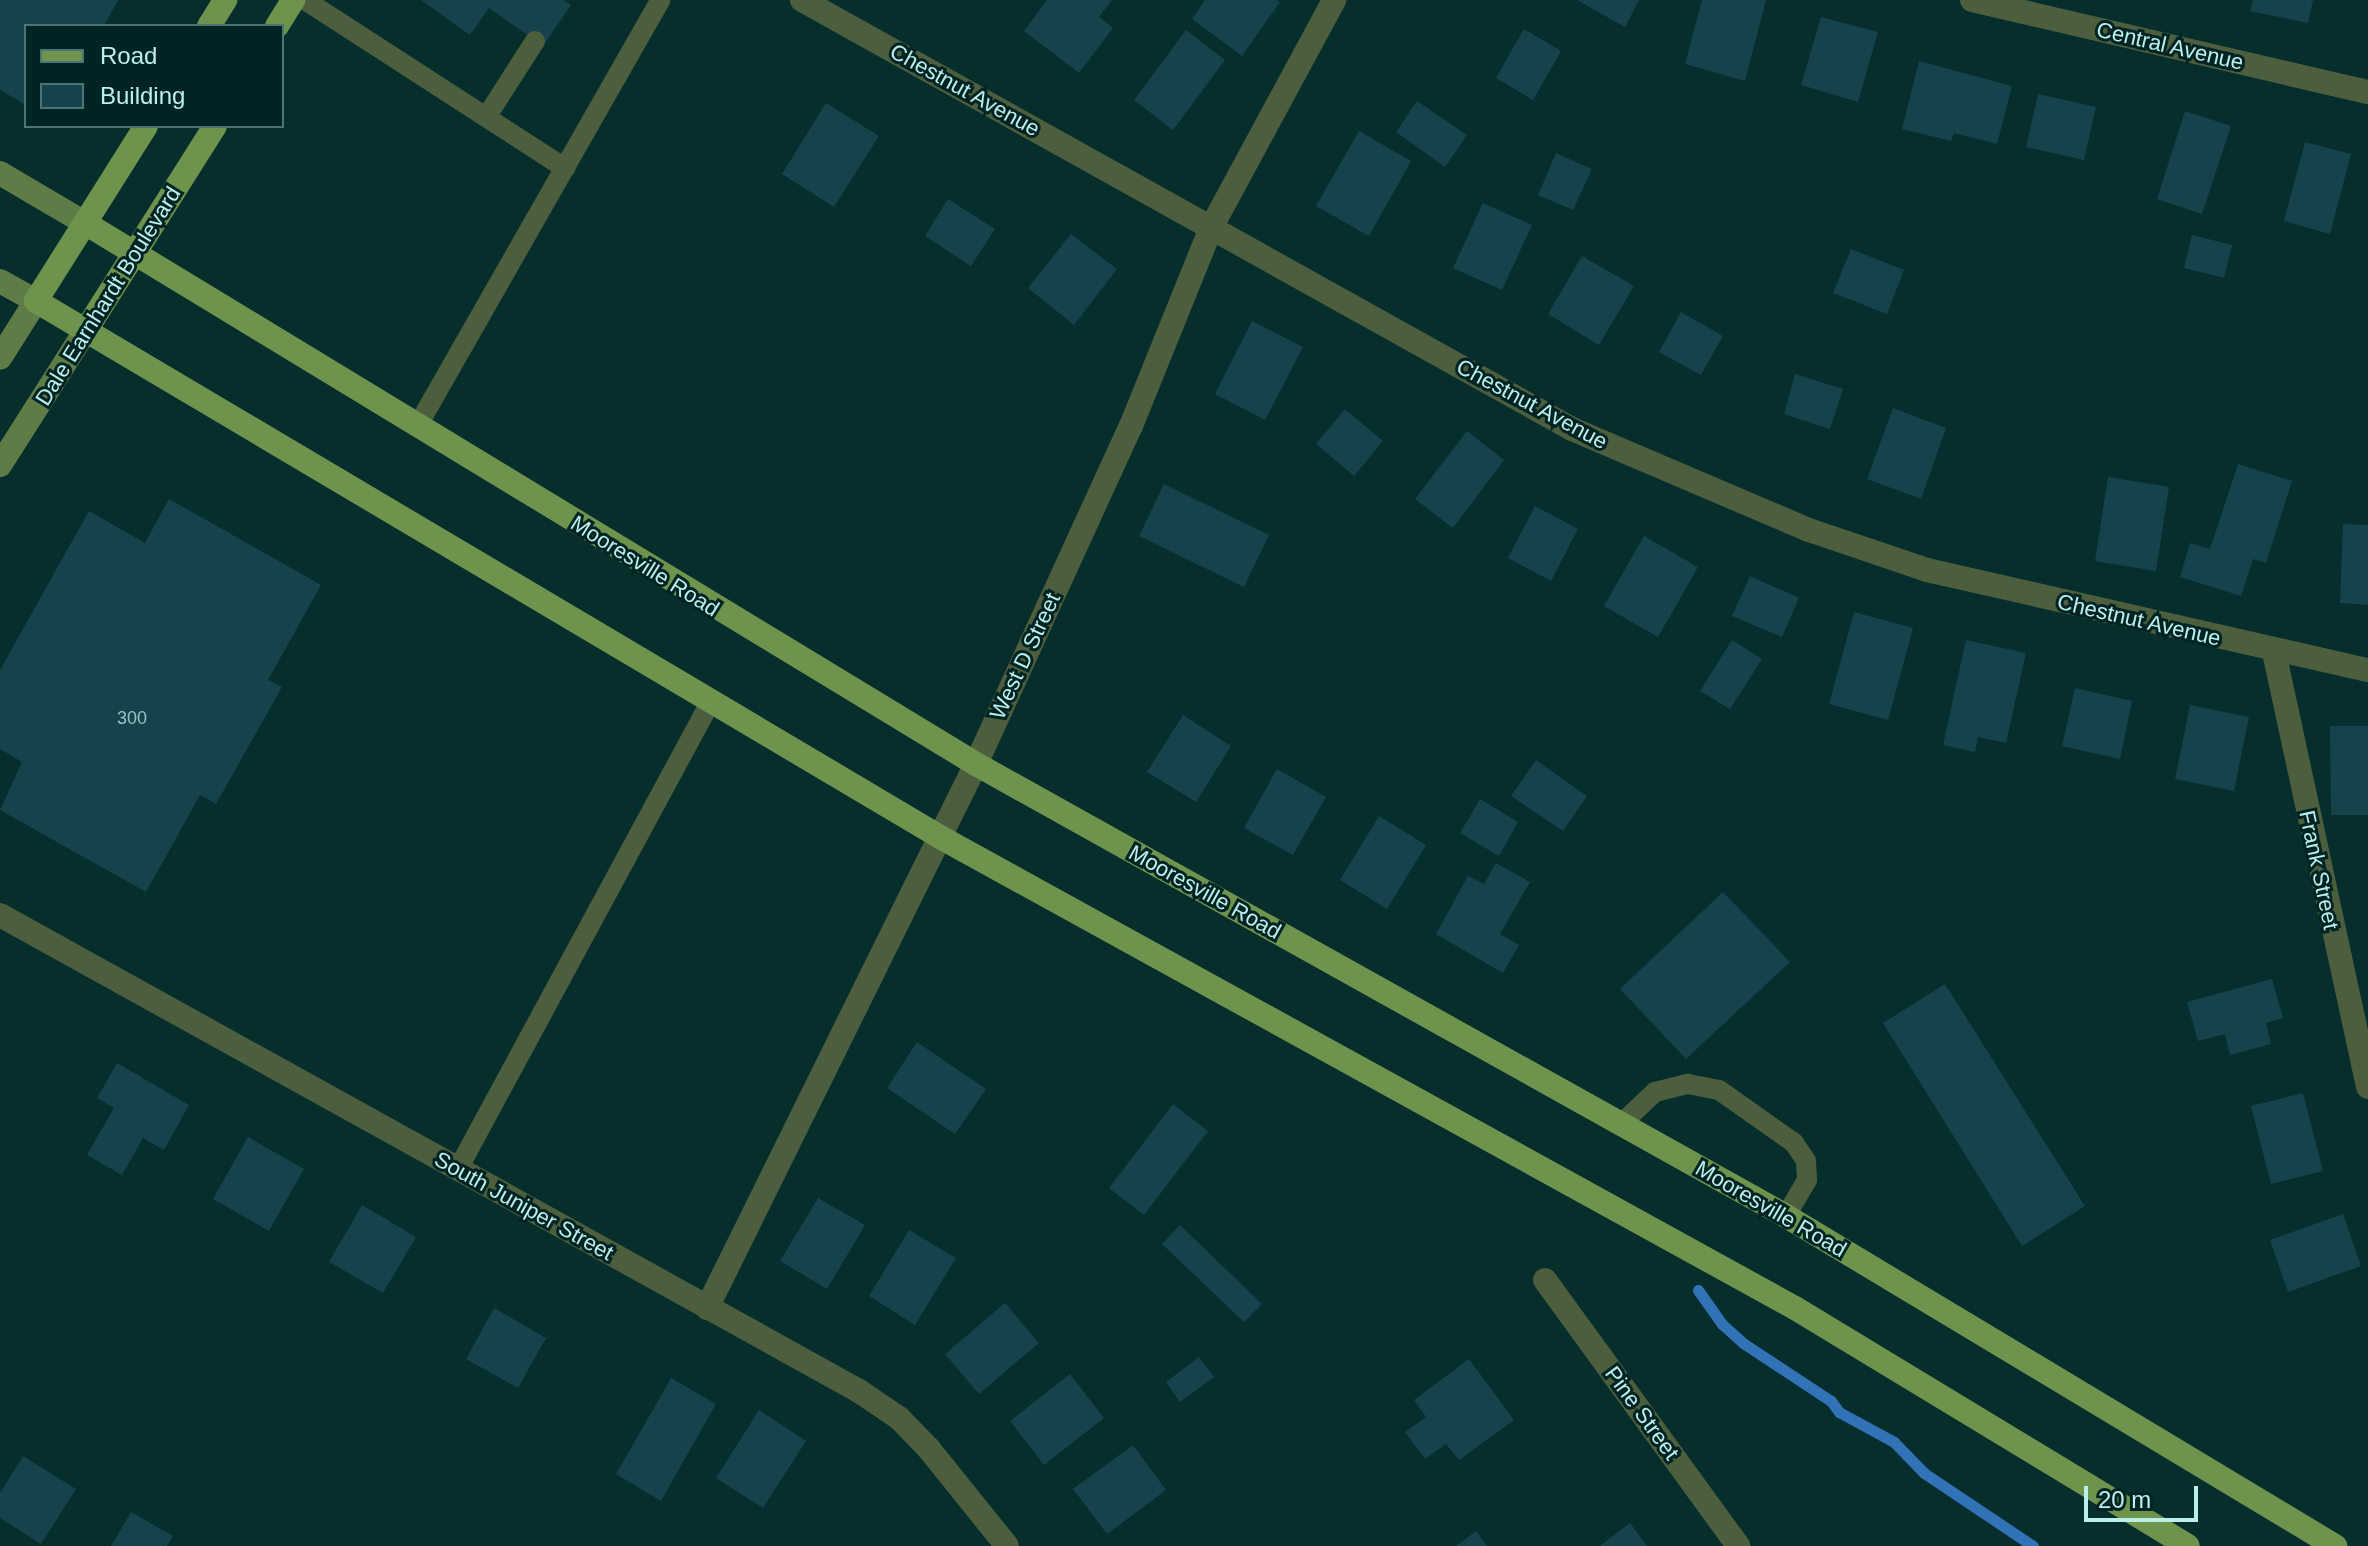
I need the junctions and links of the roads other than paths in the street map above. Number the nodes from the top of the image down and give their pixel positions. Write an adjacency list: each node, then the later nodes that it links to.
1 (225, 0): 8 (main road)
2 (293, 0): 9 (main road)
3 (305, 0): 12 (lane)
4 (660, 0): 15 (lane)
5 (802, 0): 18 (street, Chestnut Avenue)
6 (1334, 0): 18 (street, West D Street)
7 (1972, 0): 11 (street, Central Avenue)
8 (210, 24)
9 (278, 24)
10 (535, 41): 12 (lane)
11 (2368, 92)
12 (487, 116): 15 (lane)
13 (145, 128): 17 (main road)
14 (214, 128): 19 (main road, Dale Earnhardt Boulevard)
15 (565, 168): 24 (lane)
16 (0, 173): 17 (main road)
17 (85, 223): 19 (main road, Mooresville Road); 21 (main road)
18 (1212, 226): 26 (street, Chestnut Avenue); 29 (street, West D Street)
19 (135, 252): 22 (main road, Dale Earnhardt Boulevard); 24 (main road, Mooresville Road)
20 (0, 281): 21 (main road)
21 (36, 301): 22 (main road); 23 (main road)
22 (86, 330): 25 (main road, Dale Earnhardt Boulevard); 28 (main road)
23 (0, 358)
24 (418, 425): 29 (main road, Mooresville Road)
25 (0, 465)
26 (2274, 652): 27 (street, Chestnut Avenue); 32 (street, Frank Street)
27 (2368, 670)
28 (711, 701): 30 (main road); 34 (lane)
29 (976, 764): 30 (street, West D Street); 33 (main road, Mooresville Road)
30 (940, 837): 37 (street, West D Street); 40 (main road)
31 (0, 915): 34 (street, South Juniper Street)
32 (2368, 1087)
33 (1621, 1124): 35 (main road, Mooresville Road); 35 (lane)
34 (458, 1169): 37 (street, South Juniper Street)
35 (1786, 1216): 41 (main road, Mooresville Road)
36 (1545, 1280): 39 (street, Pine Street)
37 (707, 1308): 38 (street, South Juniper Street)
38 (1007, 1546)
39 (1738, 1546)
40 (2188, 1546)
41 (2335, 1546)

